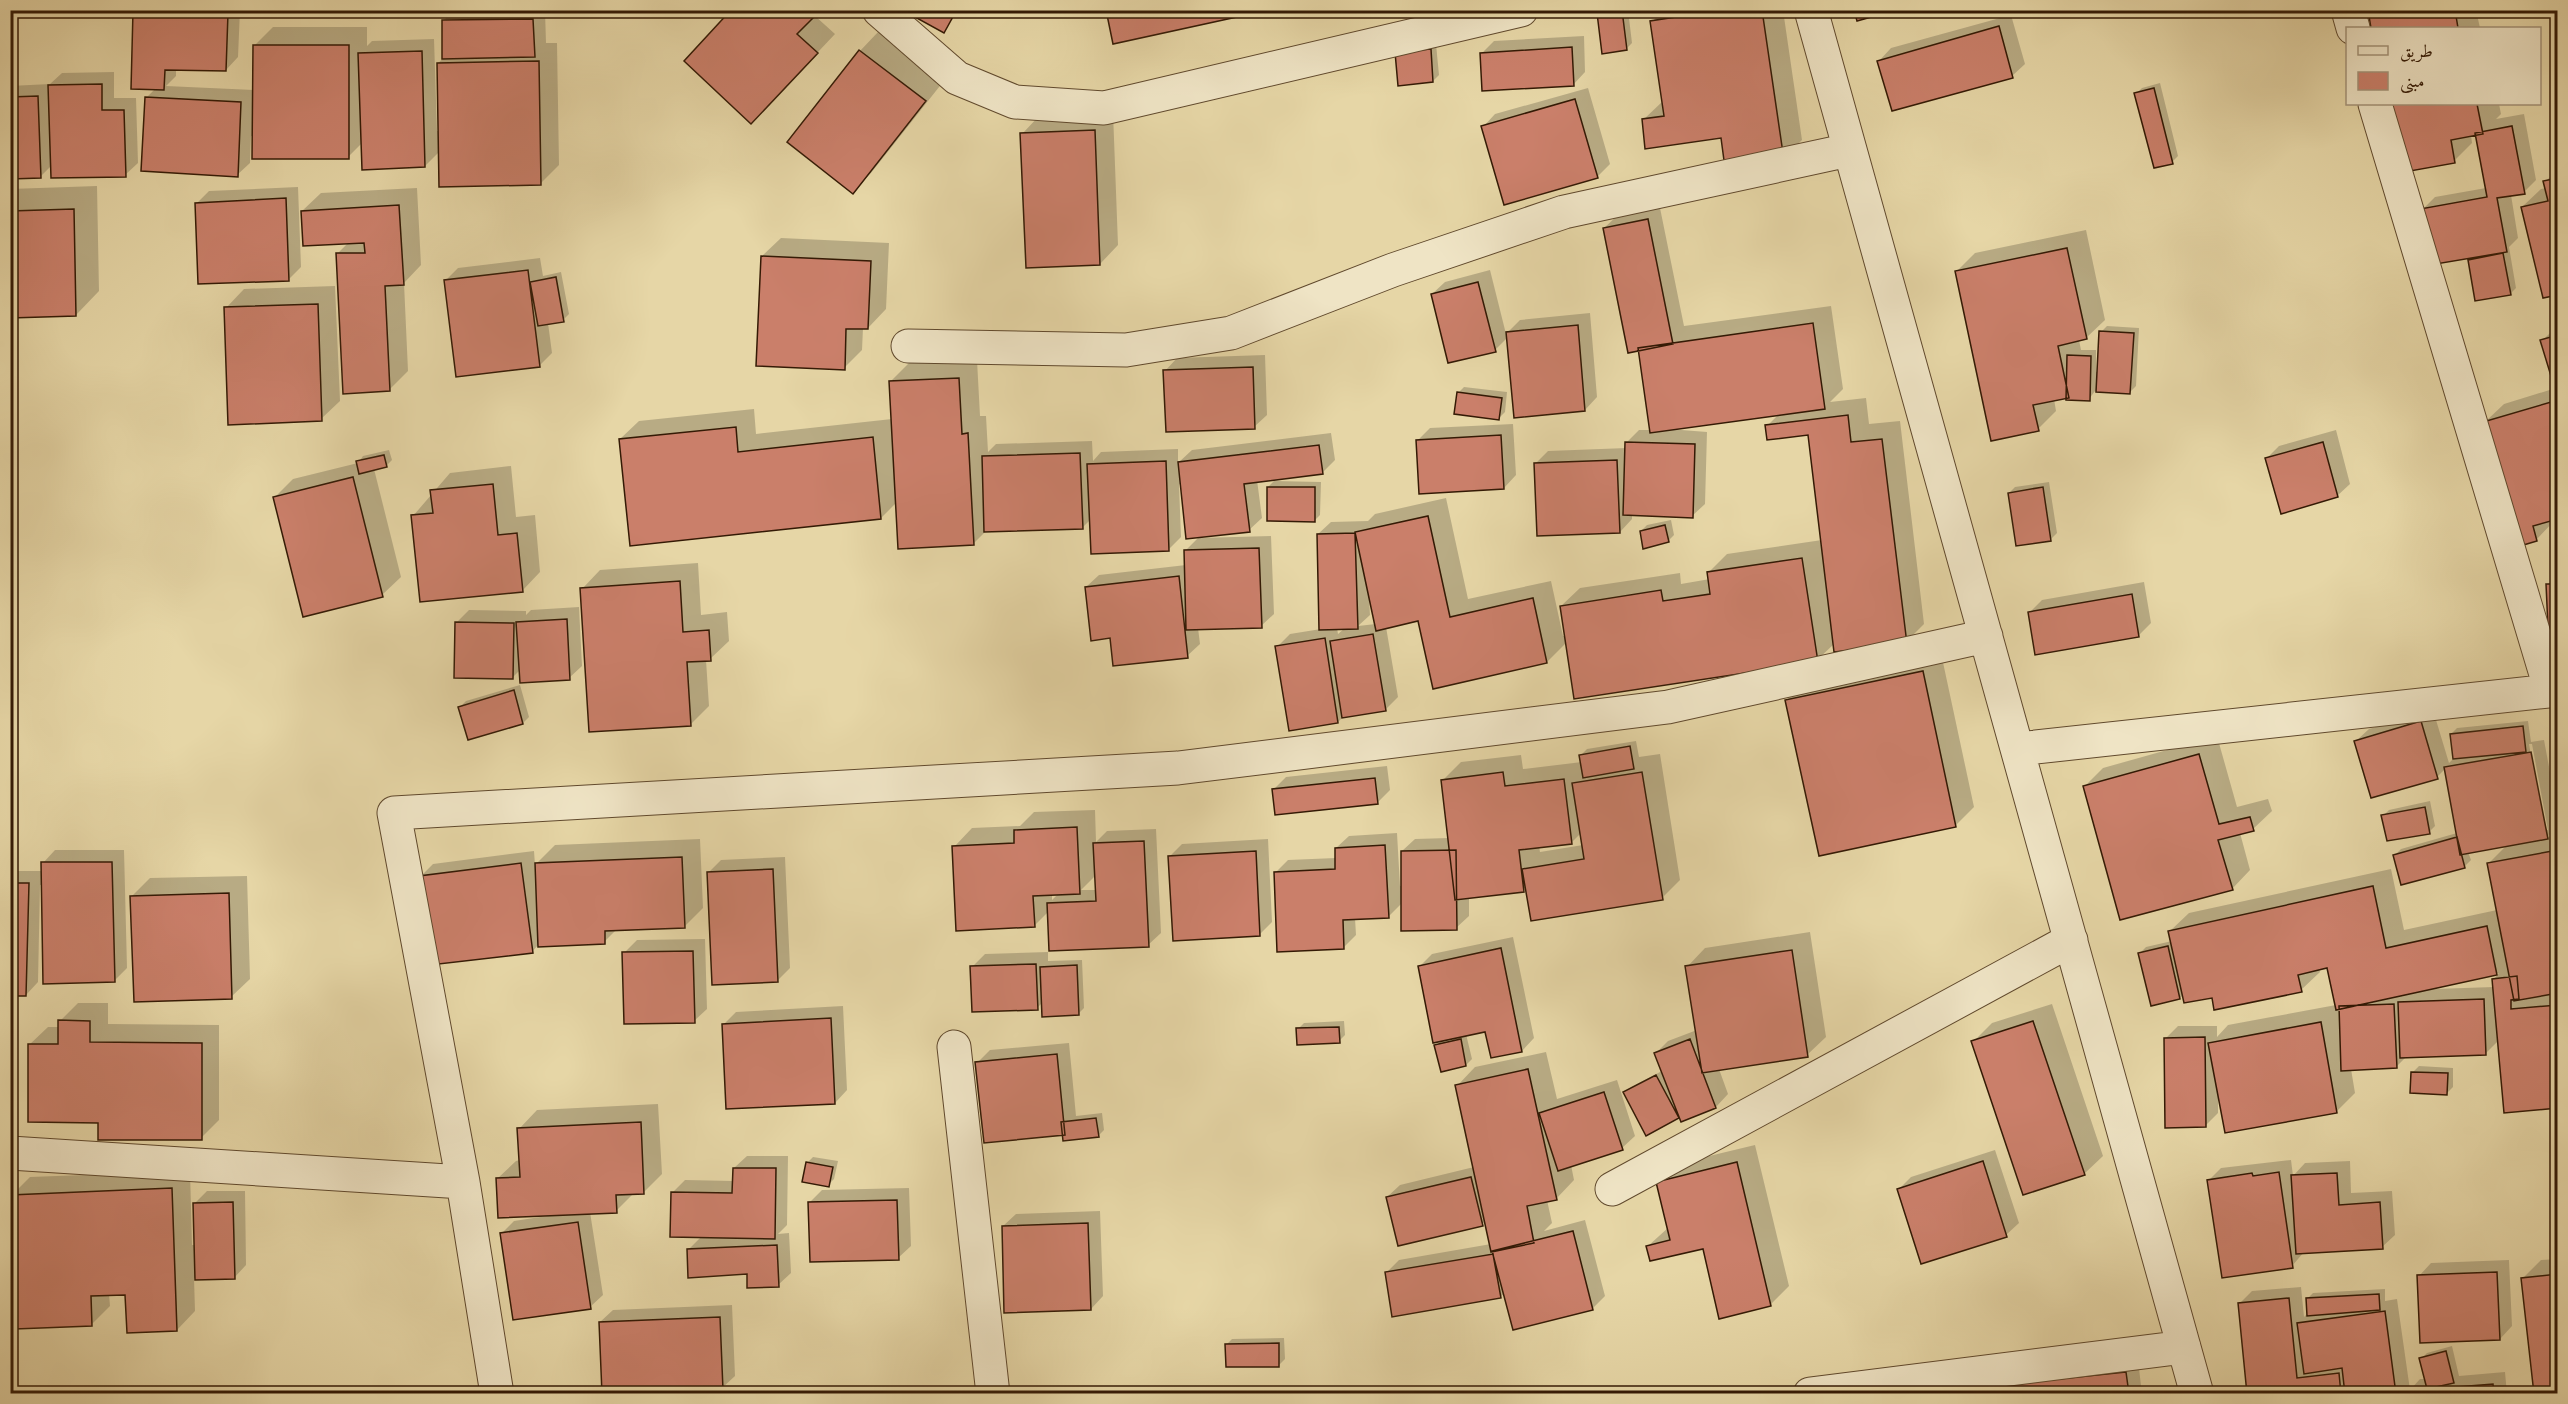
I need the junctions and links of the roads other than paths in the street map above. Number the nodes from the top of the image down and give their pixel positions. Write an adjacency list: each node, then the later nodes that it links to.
1 (879, 10): 2 (street)
2 (1521, 10)
3 (1811, 10): 7 (street)
4 (2348, 10): 5 (street)
5 (2353, 27)
6 (2376, 105): 10 (street)
7 (1849, 150): 8 (street); 9 (street)
8 (908, 346)
9 (1986, 636): 11 (street); 15 (street)
10 (2554, 691): 11 (street)
11 (2018, 749): 12 (street)
12 (2071, 940): 16 (street); 17 (street)
13 (954, 1047): 19 (street)
14 (10, 1153): 15 (street)
15 (464, 1182): 18 (street)
16 (1612, 1189)
17 (2184, 1347): 20 (street); 21 (street)
18 (497, 1394)
19 (993, 1394)
20 (1810, 1394)
21 (2197, 1394)

